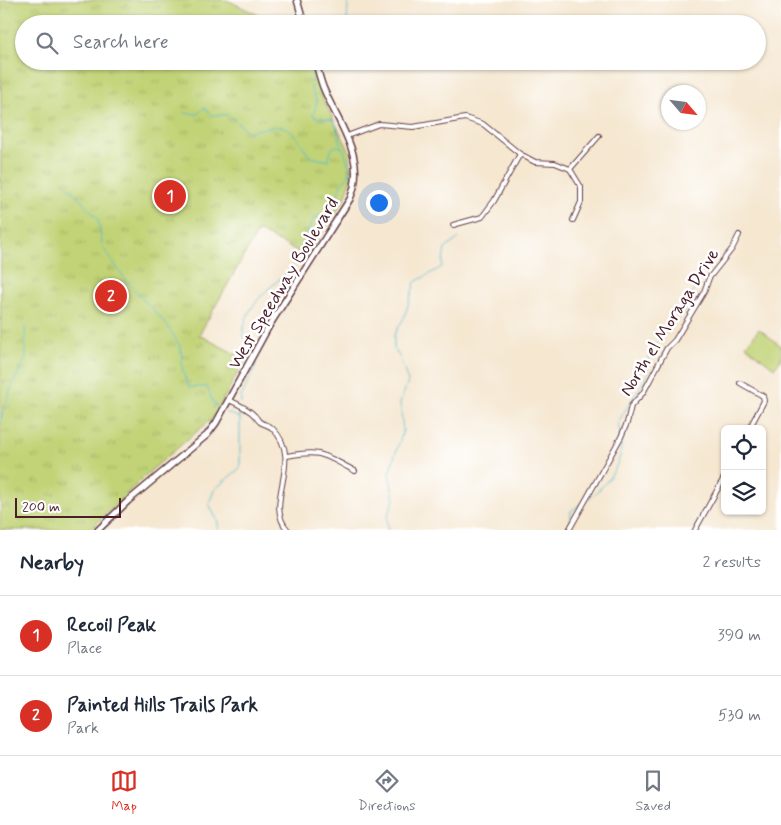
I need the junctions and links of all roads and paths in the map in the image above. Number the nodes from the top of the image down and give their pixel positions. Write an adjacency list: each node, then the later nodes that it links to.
1 (297, 0): 2 (main road)
2 (301, 15)
3 (318, 70): 4 (main road, West Speedway Boulevard)
4 (347, 136): 6 (street); 12 (main road, West Speedway Boulevard)
5 (599, 136): 7 (street)
6 (520, 154): 7 (street); 9 (street)
7 (570, 169): 8 (street)
8 (573, 220)
9 (453, 225)
10 (738, 235): 21 (street, North el Moraga Drive)
11 (740, 383): 13 (street)
12 (229, 400): 14 (street); 19 (main road, West Speedway Boulevard)
13 (751, 425)
14 (287, 456): 15 (street); 17 (street)
15 (354, 471)
16 (721, 483): 22 (street)
17 (282, 522): 18 (street); 20 (street)
18 (275, 524)
19 (98, 530)
20 (288, 530)
21 (569, 530)
22 (695, 530)

